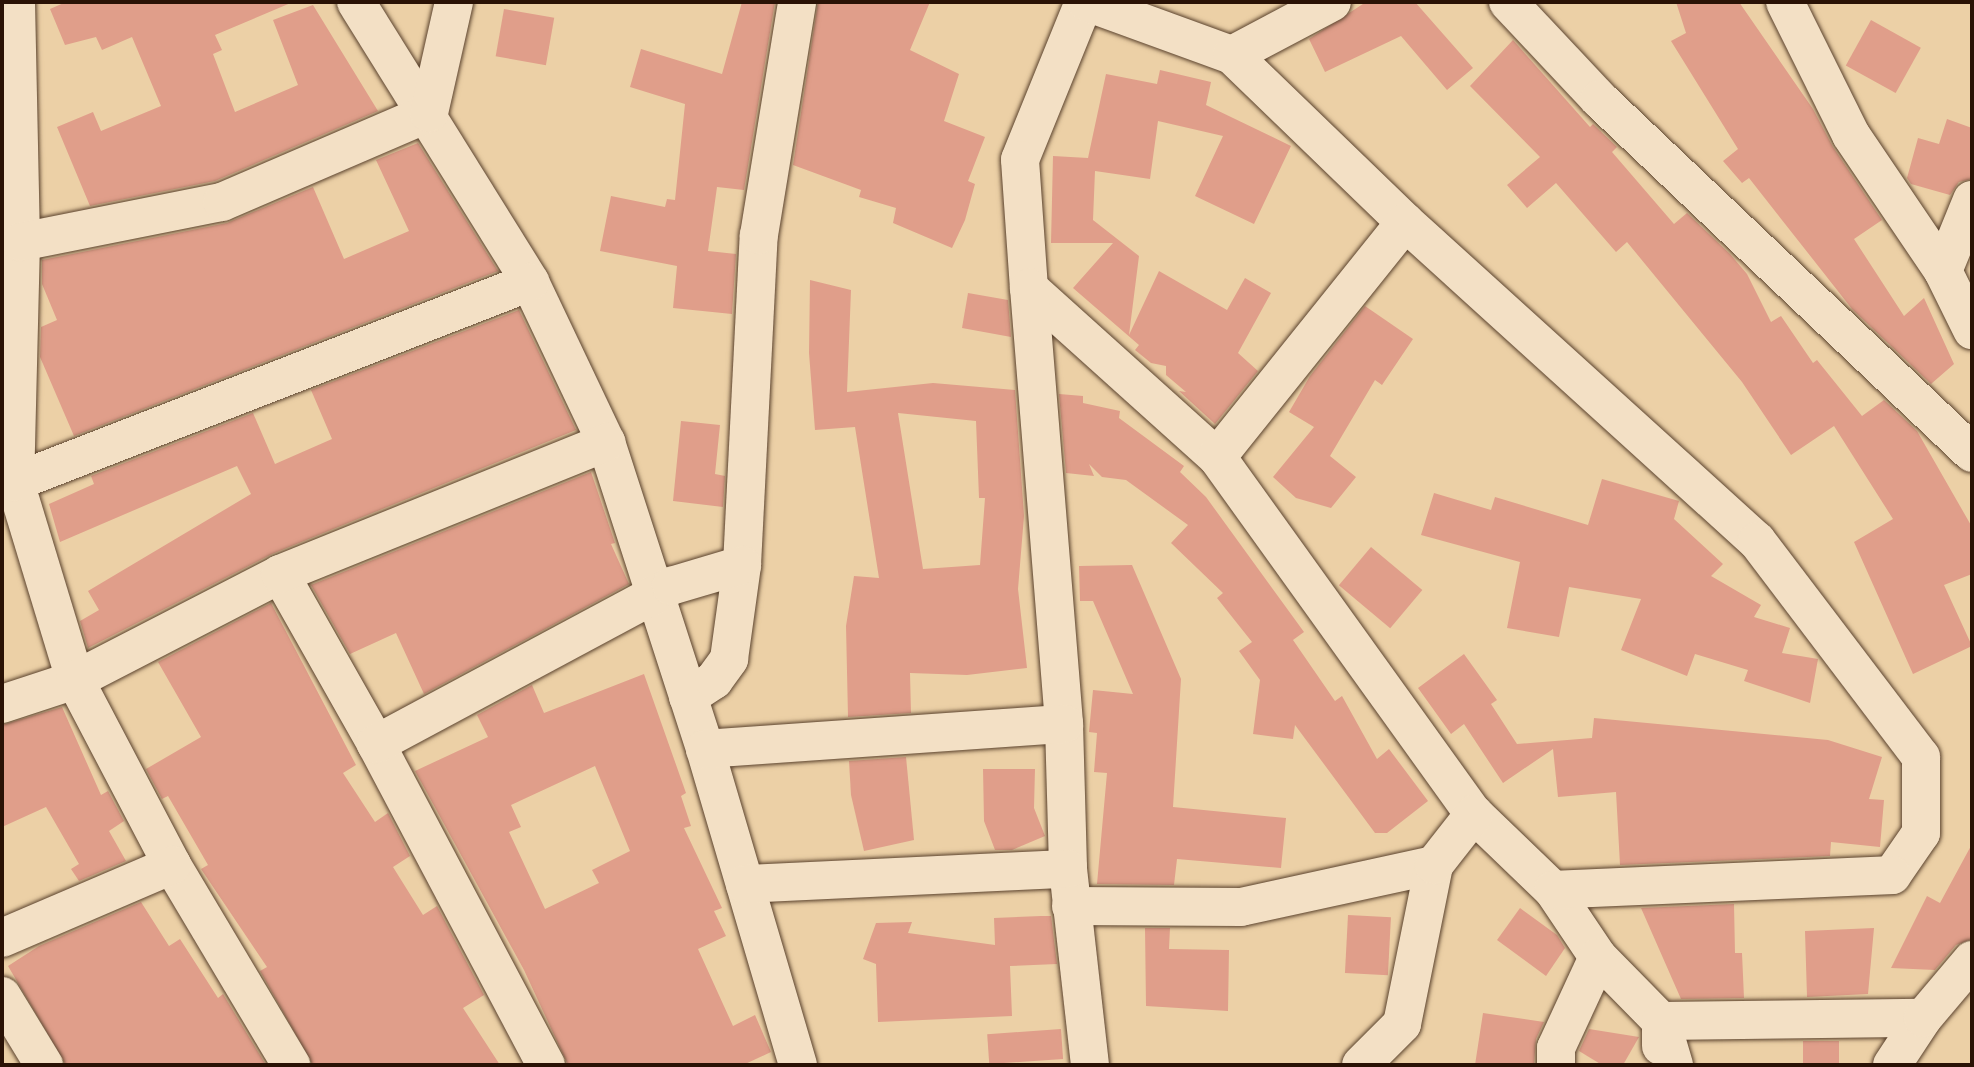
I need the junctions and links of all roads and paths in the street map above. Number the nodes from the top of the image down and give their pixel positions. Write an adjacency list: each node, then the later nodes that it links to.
1 (16, 2): 13 (street)
2 (356, 2): 10 (street)
3 (454, 2): 10 (street)
4 (797, 2): 22 (street)
5 (1085, 2): 9 (street); 16 (street)
6 (1332, 2): 9 (street)
7 (1508, 2): 19 (street)
8 (1785, 2): 14 (street)
9 (1232, 55): 12 (street)
10 (429, 113): 13 (street); 15 (street)
11 (1972, 200): 14 (street)
12 (1405, 222): 20 (street); 36 (street)
13 (21, 242): 21 (street)
14 (1943, 271): 17 (street)
15 (530, 282): 18 (street); 21 (street)
16 (1029, 288): 20 (street); 28 (street)
17 (1972, 330)
18 (606, 442): 23 (street); 24 (street)
19 (1972, 453)
20 (1217, 457): 31 (street)
21 (15, 482): 25 (street)
22 (742, 565): 24 (street); 26 (street)
23 (280, 574): 25 (street); 29 (street)
24 (655, 595): 26 (street); 29 (street)
25 (75, 680): 27 (street); 32 (street)
26 (688, 697): 30 (street)
27 (2, 704)
28 (1064, 724): 30 (street); 35 (street)
29 (376, 744): 45 (street)
30 (705, 749): 34 (street)
31 (1474, 814): 33 (street); 36 (street)
32 (172, 865): 37 (street); 44 (street)
33 (1434, 865): 35 (street); 48 (street)
34 (744, 884): 35 (street); 46 (street)
35 (1070, 888): 47 (street)
36 (1553, 890): 38 (street)
37 (2, 938)
38 (1598, 957): 42 (street); 49 (street)
39 (1972, 960): 41 (street)
40 (2, 996): 43 (street)
41 (1923, 1018): 42 (street); 52 (street)
42 (1661, 1021): 50 (street); 51 (street)
43 (44, 1065)
44 (291, 1065)
45 (546, 1065)
46 (798, 1065)
47 (1090, 1065)
48 (1361, 1065)
49 (1556, 1065)
50 (1661, 1065)
51 (1674, 1065)
52 (1892, 1065)

